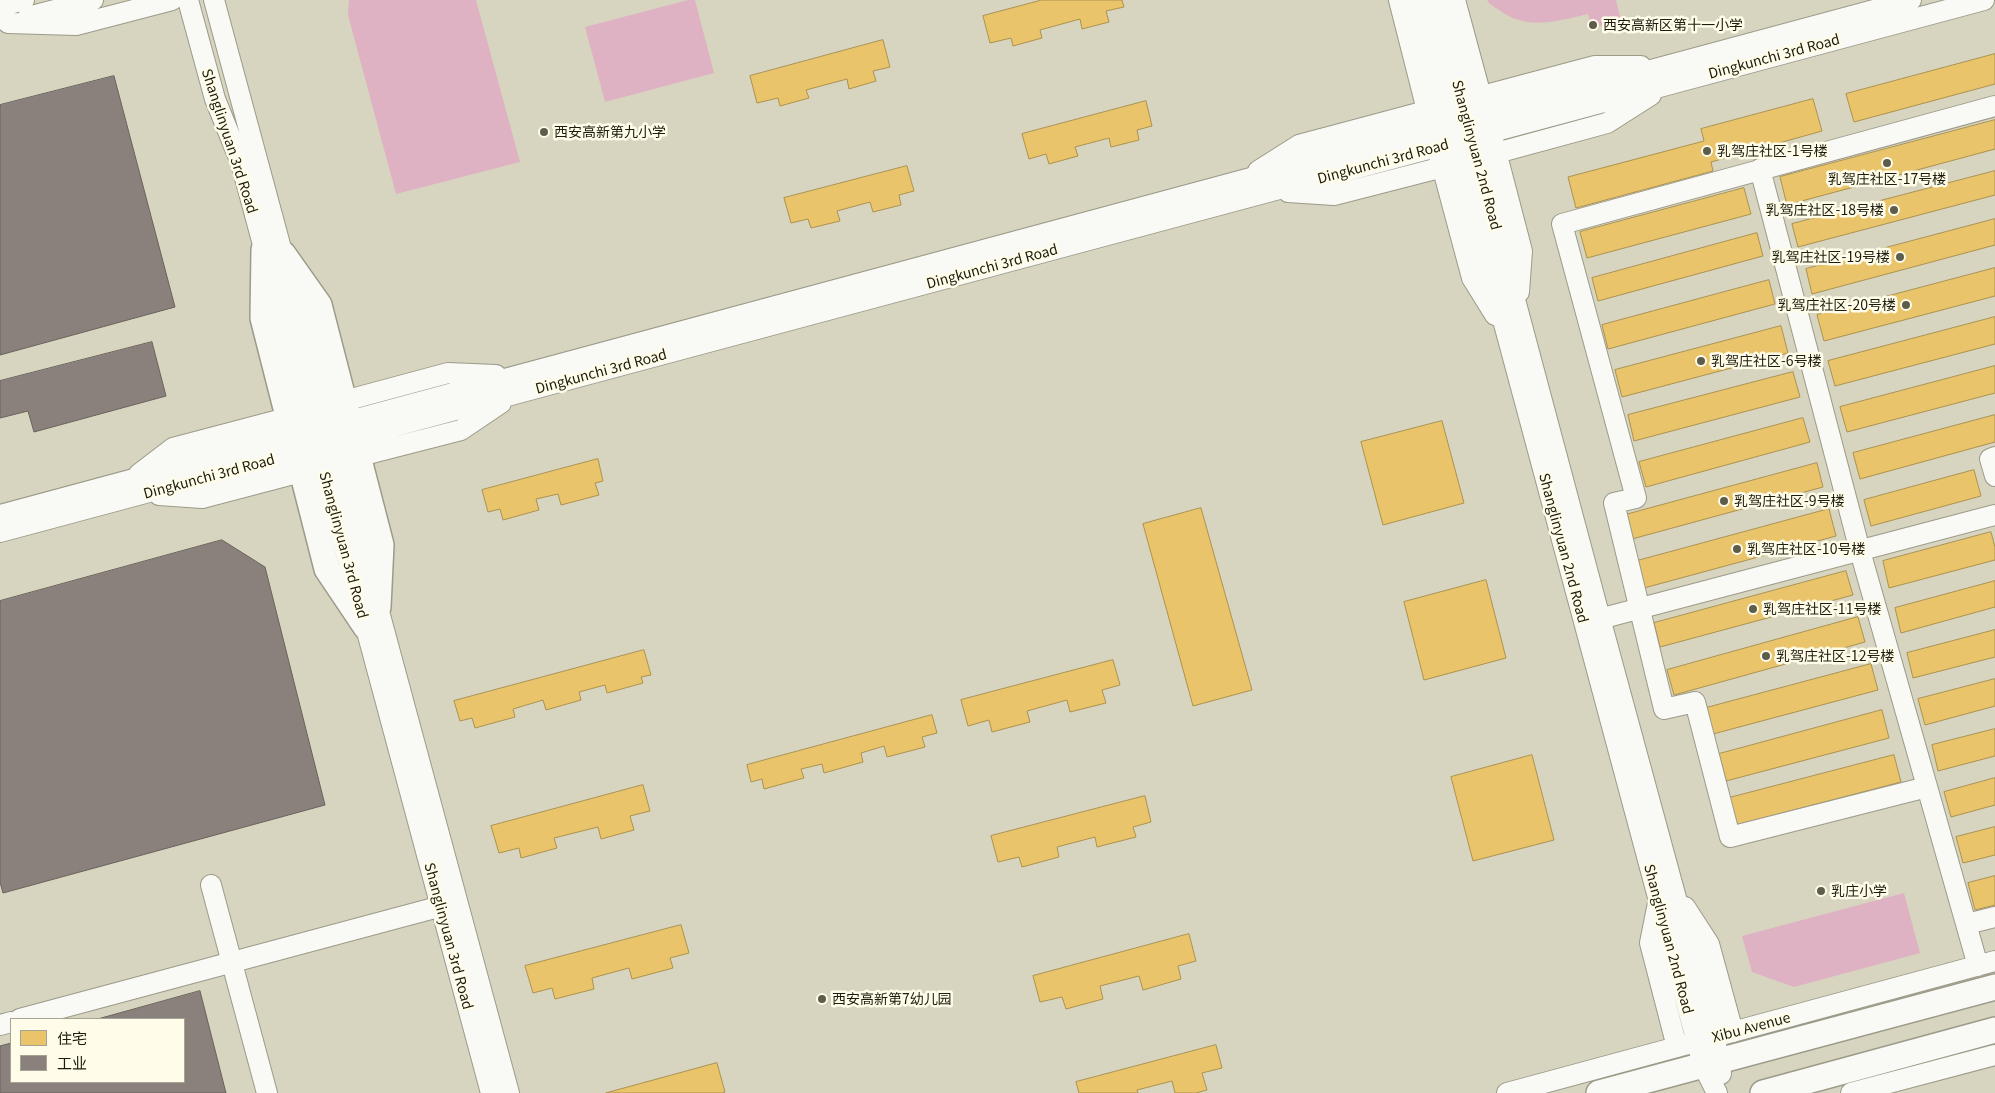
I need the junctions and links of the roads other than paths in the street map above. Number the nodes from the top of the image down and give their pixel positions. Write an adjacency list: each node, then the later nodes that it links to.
1 (6, 0): 13 (street)
2 (24, 0): 13 (street)
3 (93, 0): 13 (street)
4 (172, 0): 13 (street)
5 (188, 0): 20 (street, Shanglinyuan 3rd Road)
6 (214, 0): 20 (street, Shanglinyuan 3rd Road)
7 (1399, 0): 16 (street)
8 (1417, 0): 16 (street, Shanglinyuan 2nd Road)
9 (1435, 0): 16 (street, Shanglinyuan 2nd Road)
10 (1455, 0): 16 (street)
11 (1911, 0): 14 (street, Dingkunchi 3rd Road)
12 (1984, 0): 14 (street, Dingkunchi 3rd Road)
13 (2, 15)
14 (1667, 76): 16 (street, Dingkunchi 3rd Road); 17 (street)
15 (1995, 106): 18 (street)
16 (1459, 122): 17 (street, Shanglinyuan 2nd Road); 17 (street); 19 (street, Dingkunchi 3rd Road); 21 (street, Dingkunchi 3rd Road)
17 (1469, 160): 19 (street); 32 (street, Shanglinyuan 2nd Road); 32 (street, Shanglinyuan 2nd Road)
18 (1760, 169): 29 (street); 30 (street)
19 (1271, 191): 21 (street, Dingkunchi 3rd Road)
20 (274, 252): 22 (main road); 22 (main road)
21 (515, 385): 22 (street, Dingkunchi 3rd Road); 22 (street)
22 (323, 437): 25 (street, Dingkunchi 3rd Road); 25 (street); 31 (main road); 31 (main road)
23 (1995, 457): 24 (street)
24 (1995, 476)
25 (137, 487): 26 (street, Dingkunchi 3rd Road); 28 (street, Dingkunchi 3rd Road)
26 (0, 515)
27 (1995, 515): 29 (street)
28 (0, 532)
29 (1860, 551): 30 (street); 33 (street)
30 (1641, 608): 32 (street); 33 (street)
31 (372, 617): 36 (street, Shanglinyuan 3rd Road)
32 (1592, 621): 35 (street, Shanglinyuan 2nd Road)
33 (1927, 787): 38 (street)
34 (212, 884): 39 (street)
35 (1667, 895): 44 (street); 45 (street, Shanglinyuan 2nd Road); 45 (street)
36 (449, 904): 39 (street); 48 (street, Shanglinyuan 3rd Road); 49 (street, Shanglinyuan 3rd Road)
37 (1995, 917): 38 (street)
38 (1967, 924): 40 (street)
39 (232, 962): 42 (street); 47 (street)
40 (1986, 963): 45 (street, Xibu Avenue)
41 (1995, 986): 45 (main road, Xibu Avenue)
42 (24, 1018)
43 (1995, 1030): 54 (main road)
44 (1677, 1047): 45 (street, Xibu Avenue); 50 (street, Xibu Avenue)
45 (1714, 1047): 51 (main road, Xibu Avenue); 52 (street, Shanglinyuan 2nd Road); 53 (street, Shanglinyuan 2nd Road)
46 (1995, 1055): 55 (street)
47 (267, 1093)
48 (491, 1093)
49 (508, 1093)
50 (1507, 1093)
51 (1599, 1093)
52 (1717, 1093)
53 (1722, 1093)
54 (1763, 1093)
55 (1852, 1093)

